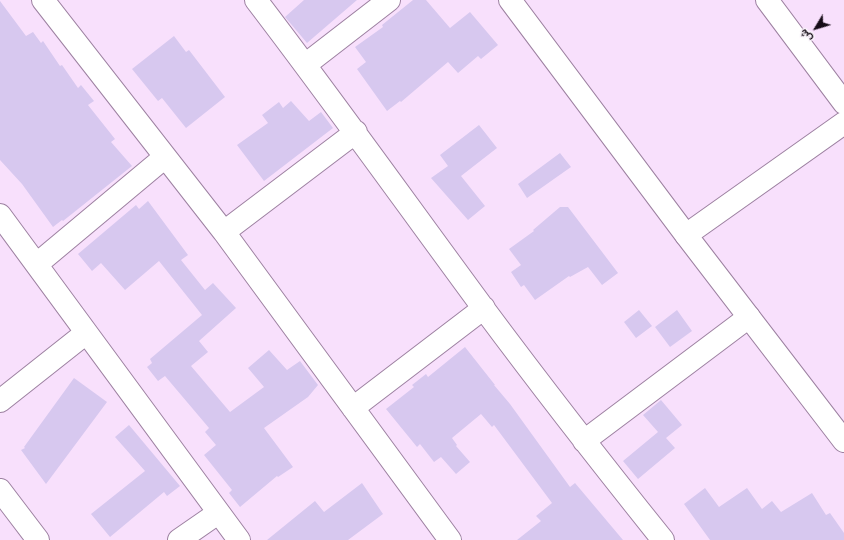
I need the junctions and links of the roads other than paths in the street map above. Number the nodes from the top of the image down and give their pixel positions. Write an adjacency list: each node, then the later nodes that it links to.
1 (43, 0): 10 (street)
2 (256, 0): 6 (street)
3 (389, 0): 6 (street)
4 (510, 0): 13 (street)
5 (767, 0): 7 (street)
6 (306, 65): 9 (street)
7 (844, 103)
8 (844, 123): 13 (street)
9 (356, 132): 12 (street); 15 (street)
10 (164, 157): 12 (street); 14 (street)
11 (0, 215): 14 (street)
12 (224, 232): 19 (street)
13 (686, 235): 16 (street)
14 (37, 264): 17 (street)
15 (484, 308): 19 (street); 20 (street)
16 (749, 317): 20 (street); 21 (street)
17 (86, 333): 18 (street); 23 (street)
18 (0, 401)
19 (353, 408): 24 (street)
20 (584, 441): 28 (street)
21 (844, 441)
22 (0, 490): 25 (street)
23 (218, 513): 26 (street); 27 (street)
24 (445, 538)
25 (38, 540)
26 (179, 540)
27 (239, 540)
28 (663, 540)

